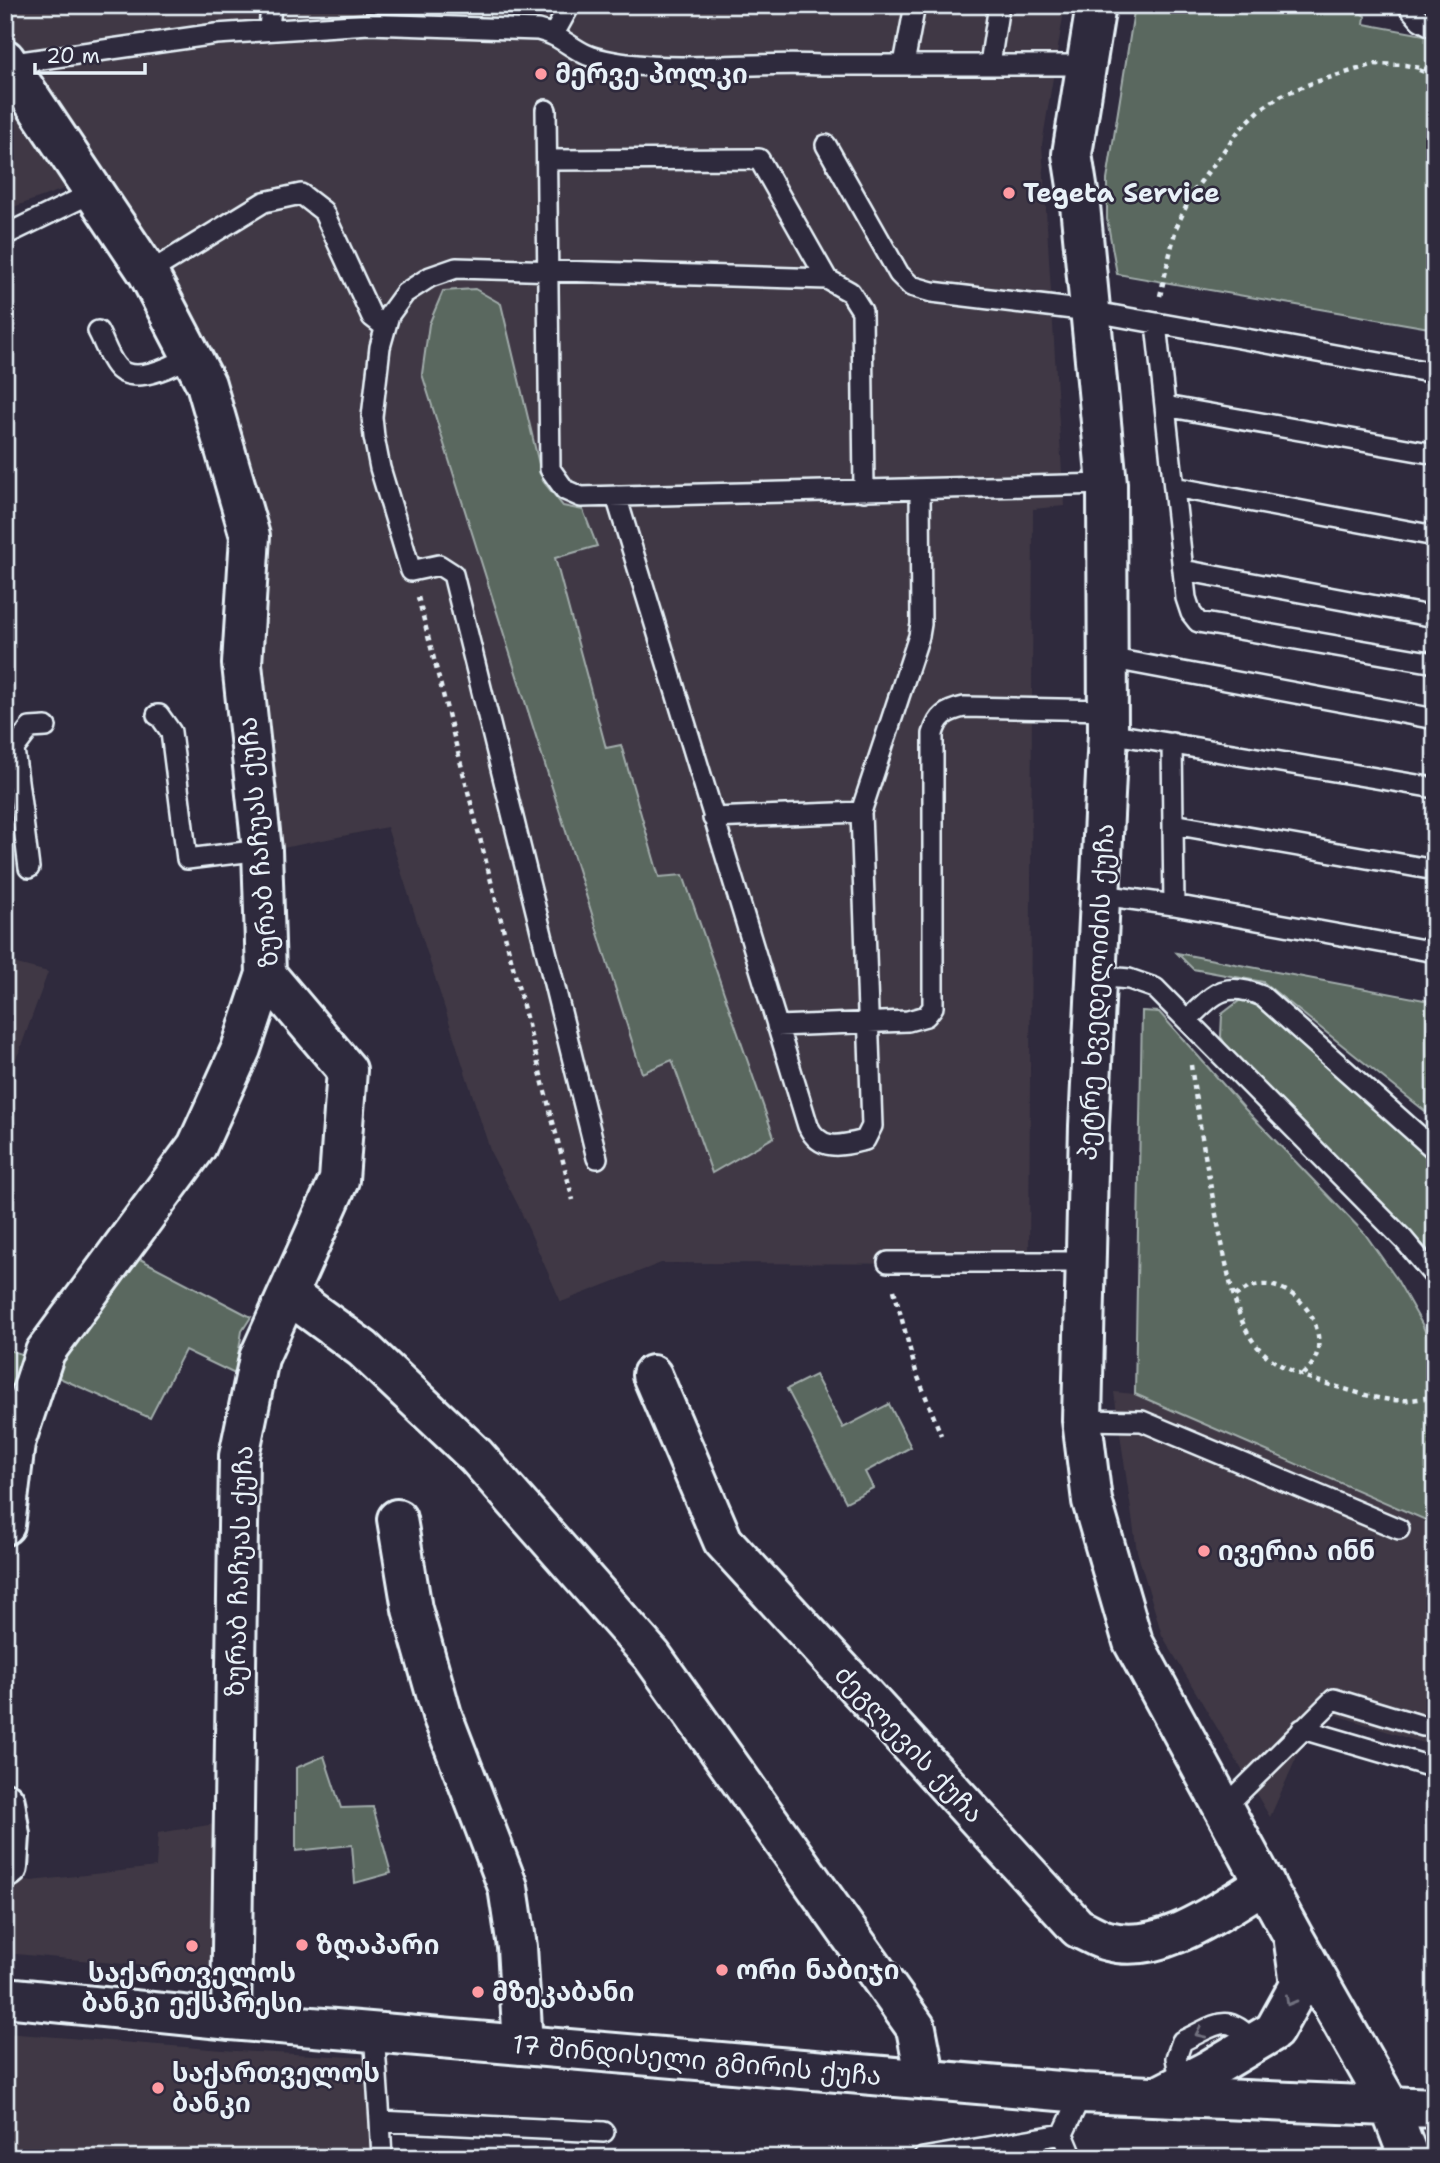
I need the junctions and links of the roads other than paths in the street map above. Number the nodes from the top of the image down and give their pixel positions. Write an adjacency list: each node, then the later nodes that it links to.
1 (271, 5): 8 (lane)
2 (570, 5): 9 (lane)
3 (915, 5): 11 (lane)
4 (999, 5): 12 (lane)
5 (1096, 5): 13 (street, პეტრე ხვედელიძის ქუჩა)
6 (1407, 5): 7 (lane)
7 (1435, 28)
8 (269, 30): 9 (lane); 10 (lane)
9 (554, 34): 11 (lane)
10 (6, 62): 17 (street, ზურაბ ჩაჩუას ქუჩა)
11 (904, 64): 12 (lane)
12 (990, 64): 13 (lane)
13 (1086, 65): 22 (street, პეტრე ხვედელიძის ქუჩა)
14 (547, 110): 16 (lane)
15 (826, 145): 22 (lane)
16 (547, 160): 19 (lane); 21 (lane)
17 (94, 192): 18 (lane); 20 (street, ზურაბ ჩაჩუას ქუჩა)
18 (5, 235)
19 (548, 271): 21 (lane); 24 (lane); 34 (lane)
20 (148, 273): 24 (lane); 26 (street, ზურაბ ჩაჩუას ქუჩა)
21 (827, 279): 33 (lane)
22 (1089, 311): 23 (lane); 30 (street, პეტრე ხვედელიძის ქუჩა)
23 (1156, 324): 27 (lane); 28 (lane)
24 (385, 327): 62 (lane)
25 (98, 331): 26 (lane)
26 (191, 356): 50 (street, ზურაბ ჩაჩუას ქუჩა)
27 (1435, 373)
28 (1165, 406): 29 (lane); 31 (lane)
29 (1435, 454)
30 (1107, 484): 32 (lane); 38 (street, პეტრე ხვედელიძის ქუჩა)
31 (1174, 487): 35 (lane); 36 (lane)
32 (920, 489): 33 (lane); 46 (lane)
33 (864, 491): 34 (lane)
34 (615, 496): 48 (lane)
35 (1435, 536)
36 (1183, 570): 37 (lane); 39 (lane)
37 (1435, 617)
38 (1108, 658): 41 (lane); 42 (street, პეტრე ხვედელიძის ქუჩა)
39 (1435, 663)
40 (157, 715): 50 (lane)
41 (1435, 719)
42 (1109, 721): 44 (lane); 53 (street, პეტრე ხვედელიძის ქუჩა); 58 (lane)
43 (46, 727): 47 (lane)
44 (1172, 743): 45 (lane); 49 (lane)
45 (1435, 788)
46 (861, 812): 48 (lane); 58 (lane)
47 (14, 818): 51 (lane)
48 (713, 818): 59 (lane)
49 (1173, 824): 52 (lane); 54 (lane)
50 (262, 850): 56 (street, ზურაბ ჩაჩუას ქუჩა)
51 (29, 868)
52 (1435, 870)
53 (1102, 895): 54 (lane); 57 (street, პეტრე ხვედელიძის ქუჩა)
54 (1174, 905): 55 (lane)
55 (1435, 952)
56 (266, 974): 66 (street, ზურაბ ჩაჩუას ქუჩა); 70 (street)
57 (1096, 976): 60 (lane); 64 (street, პეტრე ხვედელიძის ქუჩა)
58 (868, 1023): 59 (lane); 59 (lane)
59 (777, 1026)
60 (1193, 1026): 61 (lane); 65 (lane)
61 (1435, 1150)
62 (597, 1158)
63 (888, 1262): 64 (lane)
64 (1084, 1262): 68 (street, პეტრე ხვედელიძის ქუჩა)
65 (1435, 1277)
66 (288, 1294): 81 (street, ზურაბ ჩაჩუას ქუჩა); 84 (street)
67 (652, 1376): 78 (street, ძეგლევის ქუჩა)
68 (1082, 1420): 71 (lane); 76 (street, პეტრე ხვედელიძის ქუჩა)
69 (397, 1519): 83 (street)
70 (5, 1525)
71 (1399, 1529)
72 (1423, 1726): 73 (lane)
73 (1302, 1729): 74 (lane); 76 (lane)
74 (1435, 1768)
75 (5, 1802): 77 (street)
76 (1224, 1808): 78 (street, პეტრე ხვედელიძის ქუჩა)
77 (5, 1869)
78 (1265, 1883): 79 (street, პეტრე ხვედელიძის ქუჩა)
79 (1293, 1936): 85 (street, პეტრე ხვედელიძის ქუჩა, one-way to 85); 87 (street, პეტრე ხვედელიძის ქუჩა)
80 (5, 1997): 81 (street, 17 შინდისელი გმირის ქუჩა)
81 (231, 2020): 82 (street, 17 შინდისელი გმირის ქუჩა)
82 (374, 2032): 83 (street, 17 შინდისელი გმირის ქუჩა); 89 (lane)
83 (523, 2045): 84 (street, 17 შინდისელი გმირის ქუჩა)
84 (926, 2080): 86 (street, 17 შინდისელი გმირის ქუჩა)
85 (1169, 2090): 86 (street, 17 შინდისელი გმირის ქუჩა); 87 (street, 17 შინდისელი გმირის ქუჩა)
86 (1082, 2093): 91 (lane)
87 (1390, 2105): 88 (street, 17 შინდისელი გმირის ქუჩა); 96 (street, პეტრე ხვედელიძის ქუჩა)
88 (1435, 2108)
89 (380, 2122): 90 (lane); 93 (lane)
90 (604, 2132)
91 (1063, 2134): 94 (lane); 95 (lane)
92 (1435, 2153): 97 (street)
93 (382, 2158)
94 (923, 2158)
95 (1073, 2158)
96 (1409, 2158)
97 (1433, 2158)

